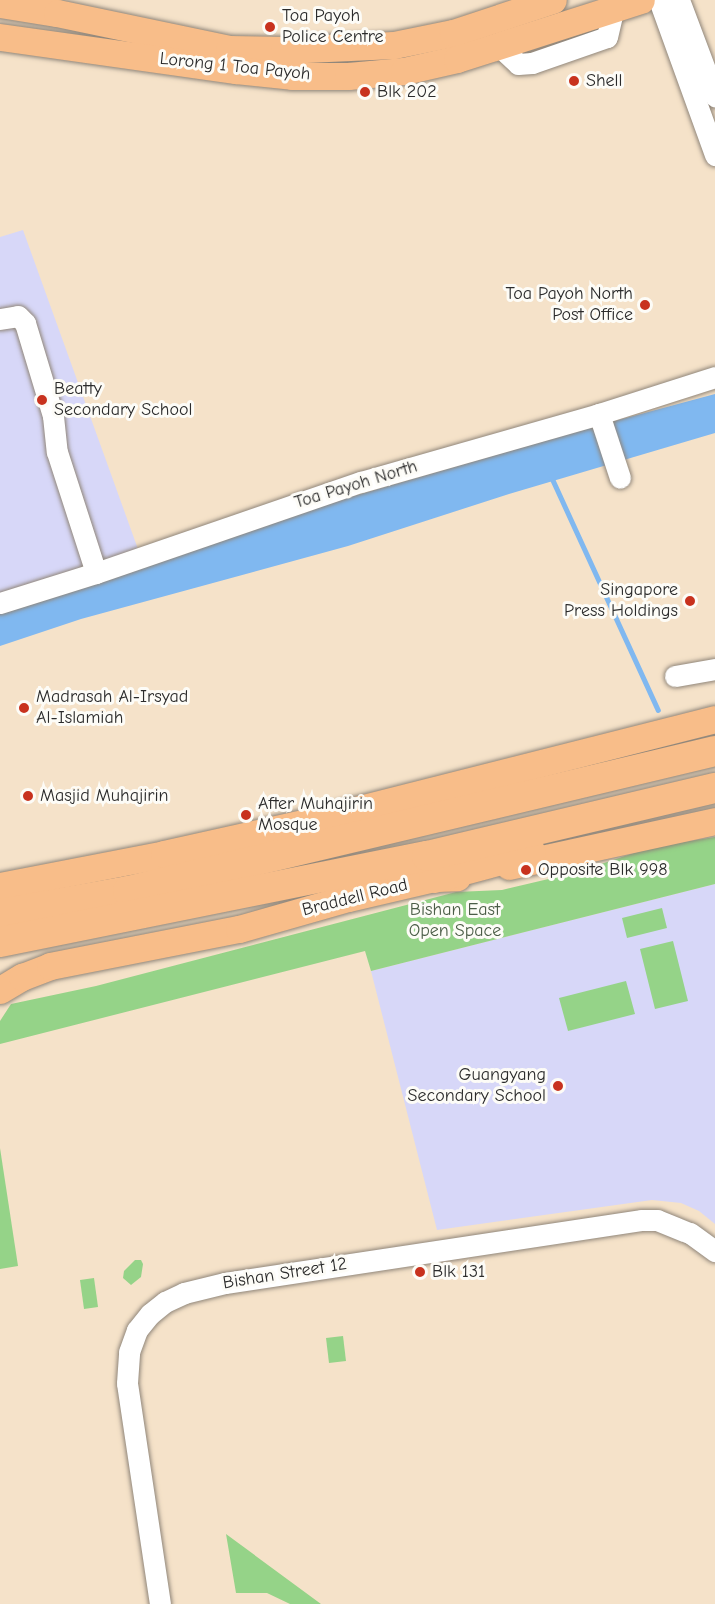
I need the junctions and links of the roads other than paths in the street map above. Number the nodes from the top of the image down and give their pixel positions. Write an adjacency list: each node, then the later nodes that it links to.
1 (553, 0): 6 (main road, Lorong 1 Toa Payoh)
2 (641, 0): 7 (main road, Lorong 1 Toa Payoh)
3 (658, 0): 9 (street)
4 (680, 0): 8 (street)
5 (0, 4): 6 (main road, Lorong 1 Toa Payoh)
6 (49, 6)
7 (0, 37)
8 (715, 96)
9 (715, 154)
10 (0, 319): 14 (street)
11 (715, 377): 12 (street, Toa Payoh North)
12 (600, 418): 13 (street); 14 (street, Toa Payoh North)
13 (618, 472)
14 (96, 573): 15 (street, Toa Payoh North)
15 (0, 603)
16 (715, 669): 17 (street)
17 (675, 676)
18 (715, 719): 26 (main road)
19 (715, 752): 27 (highway)
20 (715, 771): 24 (highway)
21 (715, 788): 24 (highway, Braddell Road)
22 (715, 806): 25 (highway)
23 (715, 821): 25 (main road, Braddell Road)
24 (393, 861): 28 (highway, Braddell Road)
25 (434, 879): 29 (main road, Braddell Road)
26 (0, 886)
27 (0, 914)
28 (0, 940)
29 (0, 990)
30 (715, 1251): 31 (street, Bishan Street 12)
31 (160, 1604)

